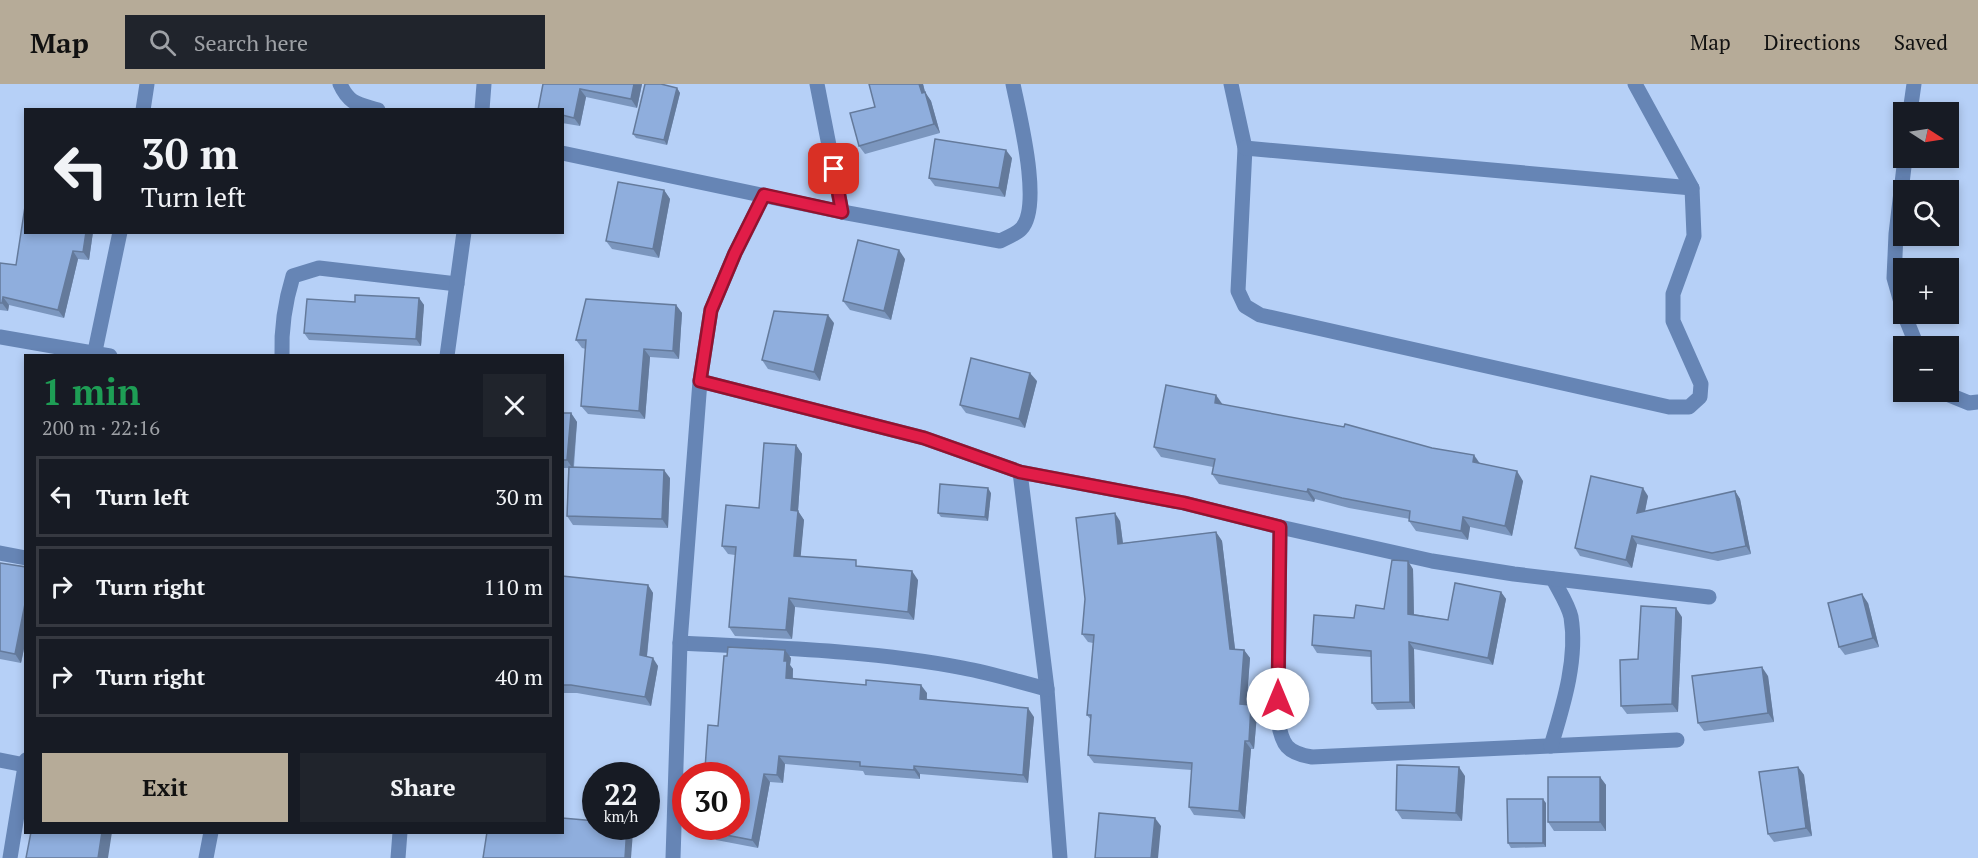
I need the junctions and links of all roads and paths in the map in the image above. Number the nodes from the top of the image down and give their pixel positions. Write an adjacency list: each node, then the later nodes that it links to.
1 (147, 84): 10 (street)
2 (340, 84): 11 (street)
3 (484, 84): 12 (street)
4 (817, 84): 18 (street)
5 (1013, 84): 18 (street)
6 (1231, 84): 13 (street)
7 (1635, 84): 16 (street)
8 (1914, 84): 9 (street)
9 (1911, 102)
10 (143, 108)
11 (372, 108)
12 (482, 108)
13 (1245, 148): 16 (street); 16 (street)
14 (564, 153): 17 (street)
15 (1904, 168): 21 (street)
16 (1692, 188)
17 (764, 195): 18 (street); 27 (street)
18 (842, 212)
19 (120, 234): 24 (street)
20 (464, 234): 22 (street)
21 (1895, 258)
22 (457, 284): 25 (street); 26 (street)
23 (0, 337): 24 (street)
24 (94, 354)
25 (282, 354)
26 (447, 354)
27 (700, 381): 30 (street); 36 (street)
28 (1959, 399): 29 (street)
29 (1978, 402)
30 (1020, 472): 31 (street); 37 (street)
31 (1280, 527): 34 (street); 39 (street)
32 (0, 553): 33 (street)
33 (24, 558)
34 (1553, 579): 35 (street); 39 (street)
35 (1709, 597)
36 (680, 643): 37 (street); 48 (street)
37 (1047, 689): 49 (street)
38 (1677, 740): 39 (street)
39 (1551, 746)
40 (0, 760): 41 (street)
41 (24, 765)
42 (24, 771): 45 (street)
43 (211, 834): 46 (street)
44 (400, 834): 47 (street)
45 (10, 858)
46 (206, 858)
47 (398, 858)
48 (673, 858)
49 (1060, 858)

